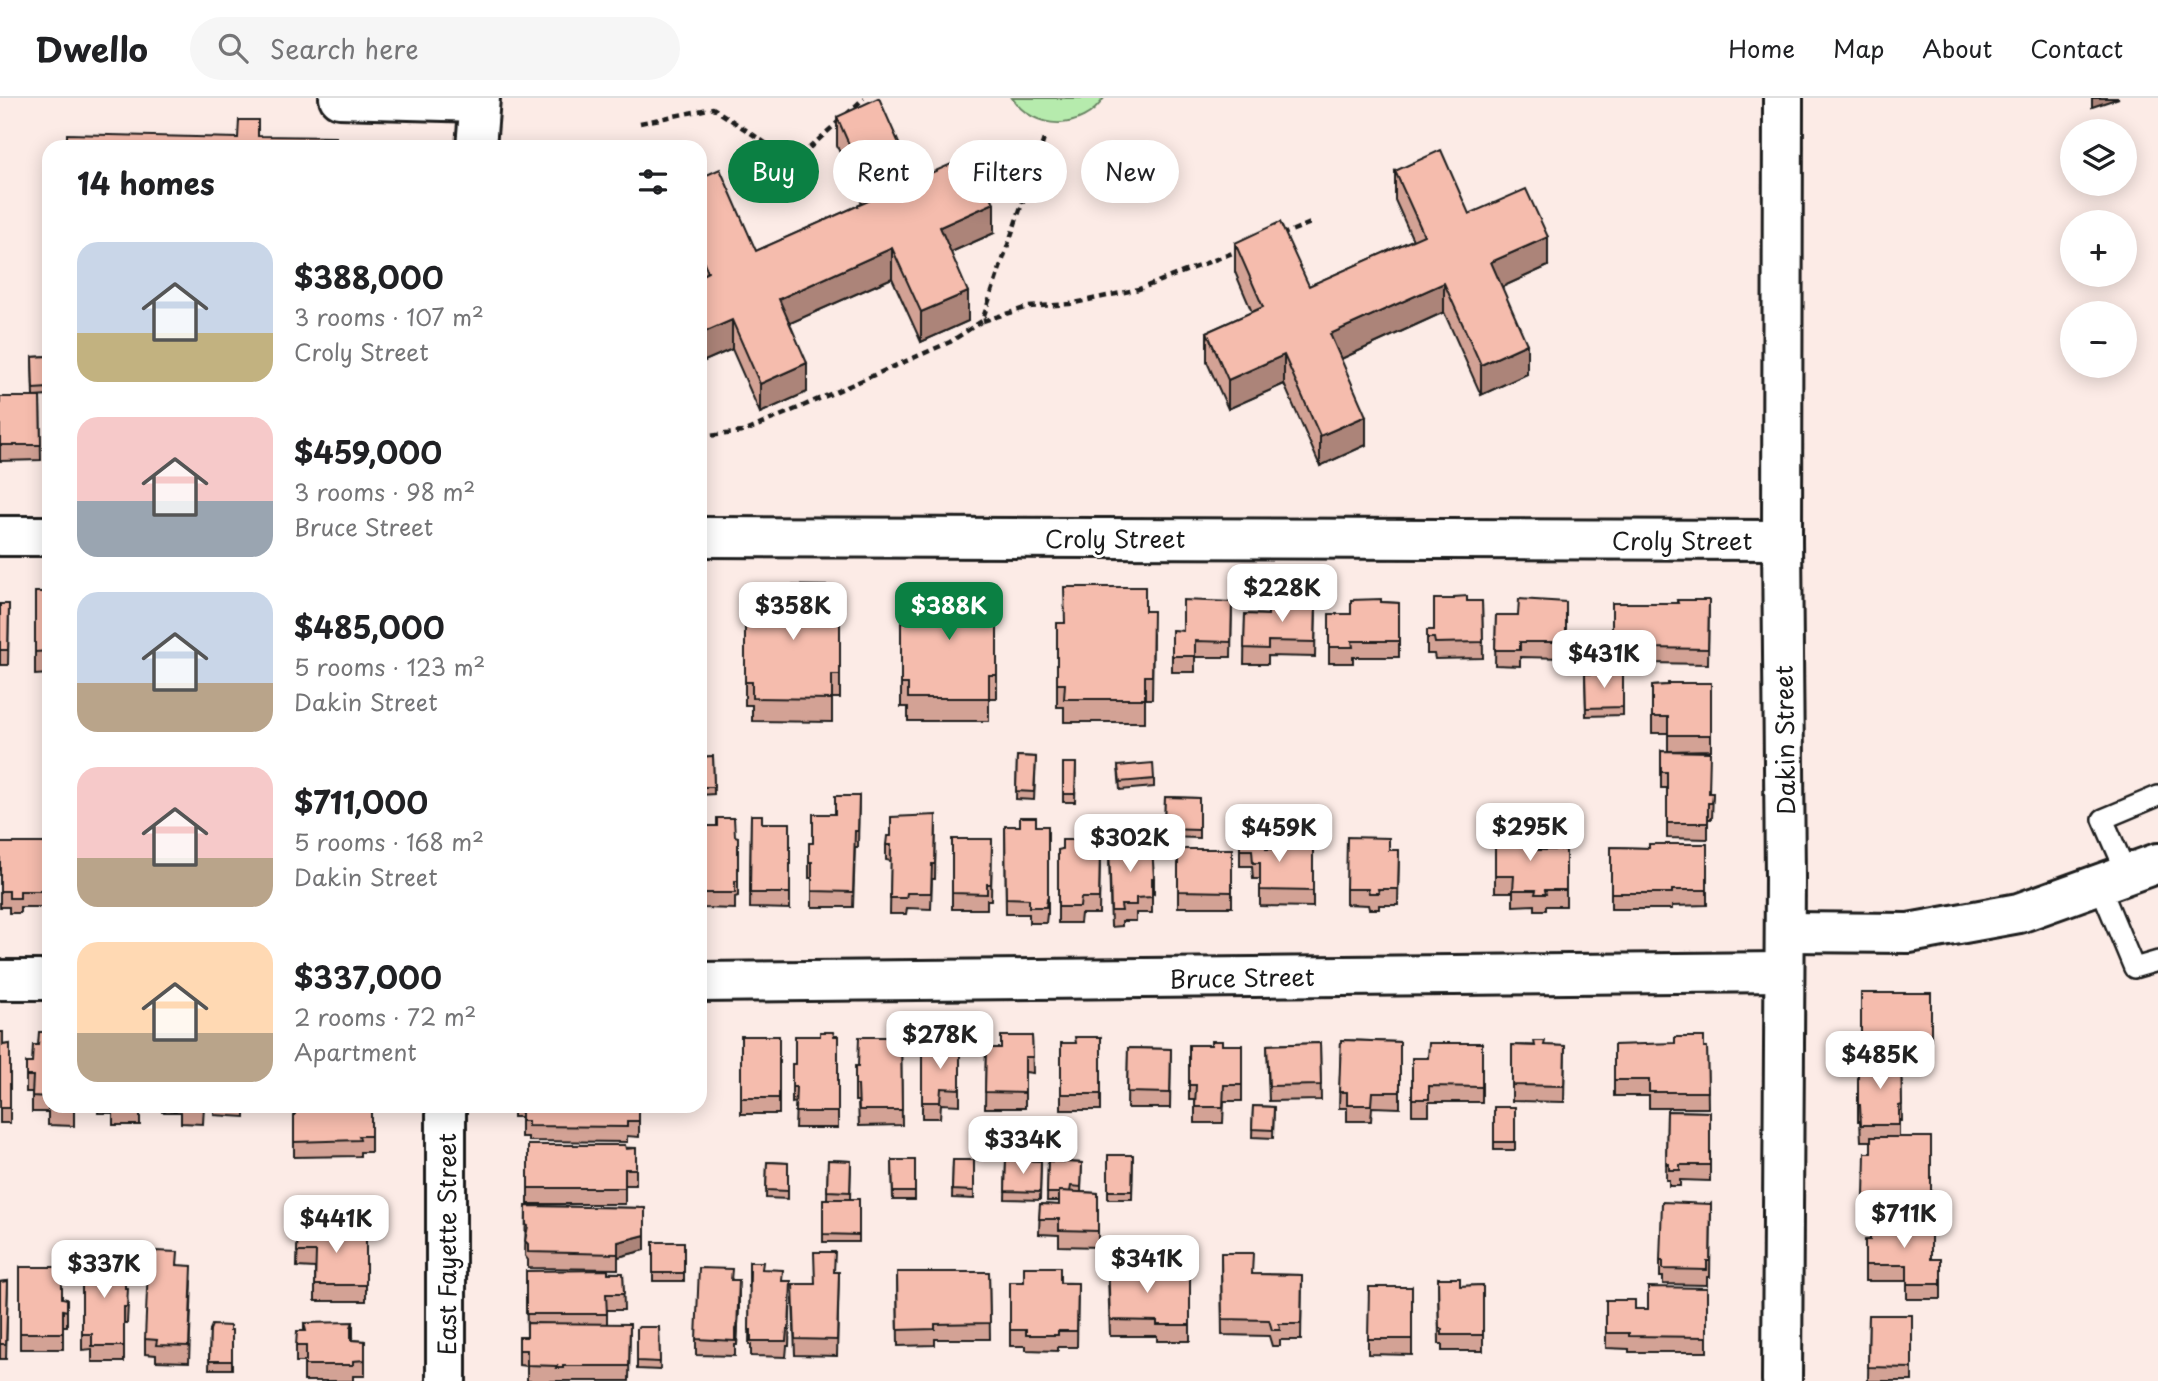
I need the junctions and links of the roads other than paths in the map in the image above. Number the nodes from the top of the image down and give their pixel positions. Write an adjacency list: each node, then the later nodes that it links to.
1 (339, 98): 3 (street)
2 (1783, 98): 8 (street, Dakin Street)
3 (480, 100): 4 (street)
4 (477, 140)
5 (0, 536): 6 (street)
6 (42, 536)
7 (707, 537): 8 (street, Croly Street)
8 (1782, 540): 11 (street, Dakin Street)
9 (2158, 796): 10 (lane)
10 (2128, 874): 11 (street); 12 (lane)
11 (1785, 932): 13 (street, Dakin Street)
12 (2158, 961)
13 (1784, 972): 16 (street, Bruce Street); 19 (street, Dakin Street)
14 (0, 980): 15 (street)
15 (42, 980)
16 (707, 982)
17 (446, 1113): 18 (street, East Fayette Street)
18 (446, 1381)
19 (1782, 1381)

